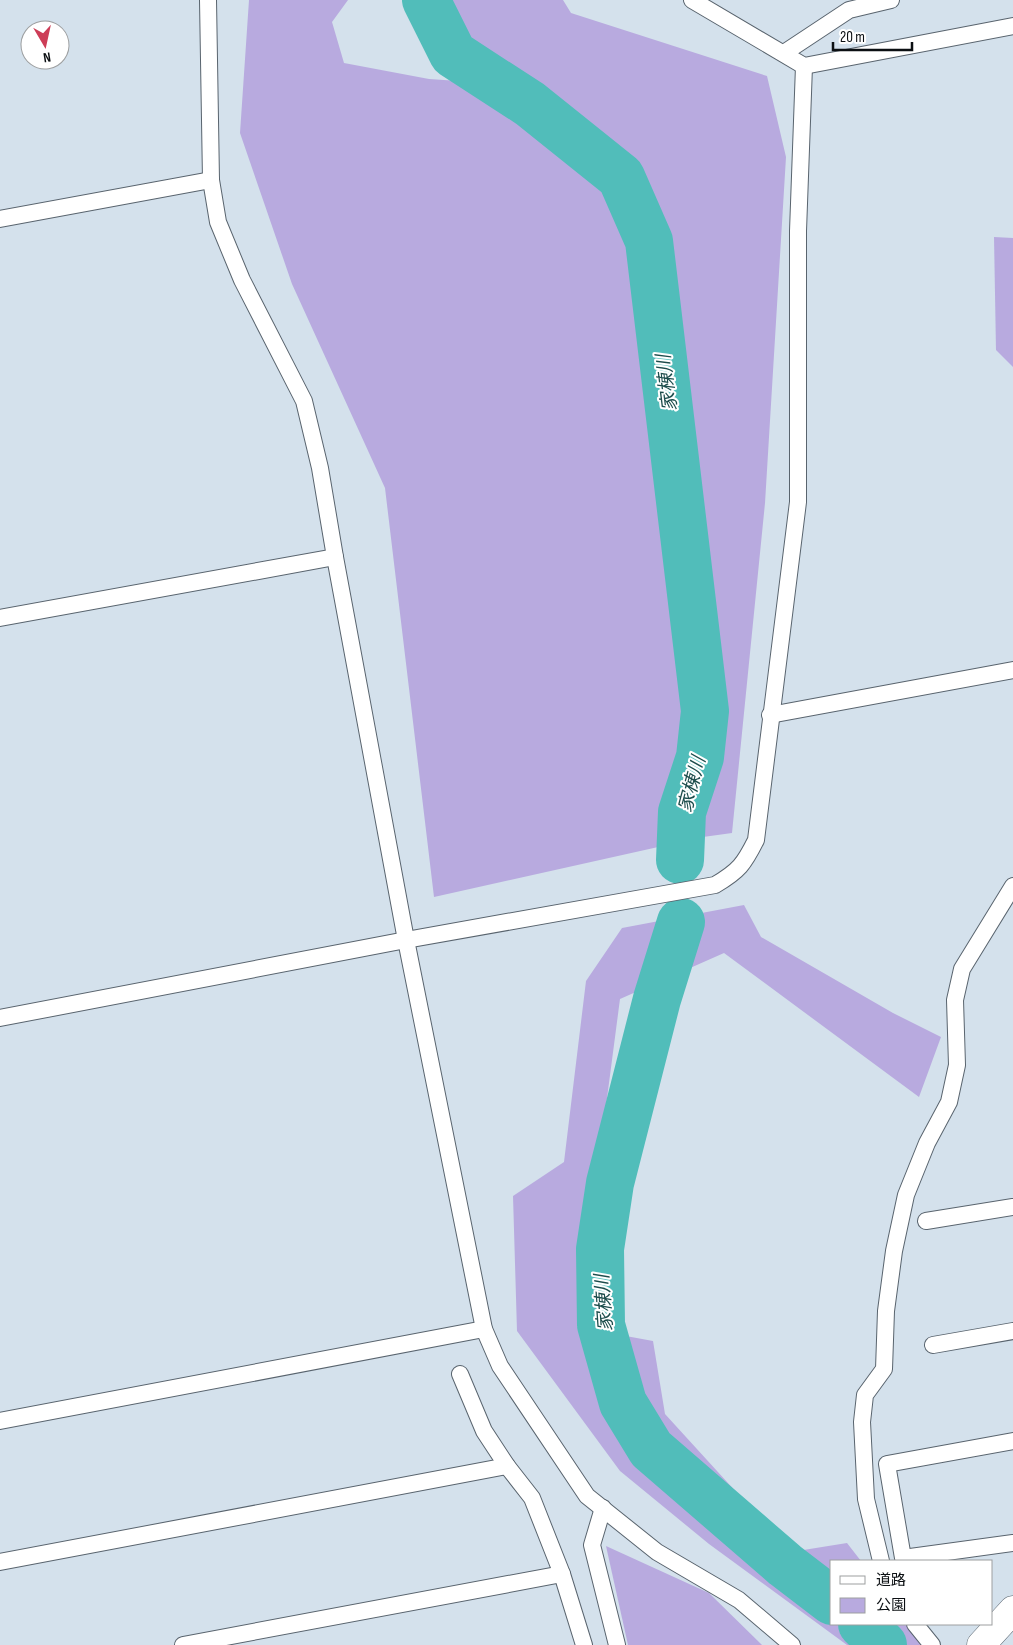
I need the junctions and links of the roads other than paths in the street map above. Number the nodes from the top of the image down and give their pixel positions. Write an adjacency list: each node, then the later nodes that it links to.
1 (208, 0): 7 (lane)
2 (692, 0): 5 (lane)
3 (891, 0): 5 (lane)
4 (1013, 26): 6 (lane)
5 (784, 53): 6 (lane)
6 (804, 66): 12 (lane)
7 (211, 180): 8 (lane); 9 (lane)
8 (0, 219)
9 (335, 556): 10 (lane); 14 (lane)
10 (0, 618)
11 (1013, 670): 12 (lane)
12 (770, 715): 14 (lane)
13 (1013, 886): 27 (lane)
14 (406, 940): 15 (lane); 18 (lane)
15 (0, 1018)
16 (1013, 1207): 17 (lane)
17 (926, 1221)
18 (484, 1329): 22 (lane); 25 (lane)
19 (1013, 1331): 20 (lane)
20 (933, 1345)
21 (460, 1374): 24 (lane)
22 (0, 1421)
23 (1013, 1441): 26 (lane)
24 (507, 1466): 28 (lane); 29 (lane)
25 (602, 1508): 34 (lane); 35 (lane)
26 (1013, 1544)
27 (881, 1560)
28 (0, 1562)
29 (562, 1574): 32 (lane); 33 (lane)
30 (1013, 1610): 37 (street)
31 (916, 1625): 36 (lane)
32 (183, 1645)
33 (584, 1645)
34 (617, 1645)
35 (792, 1645)
36 (932, 1645)
37 (982, 1645)

